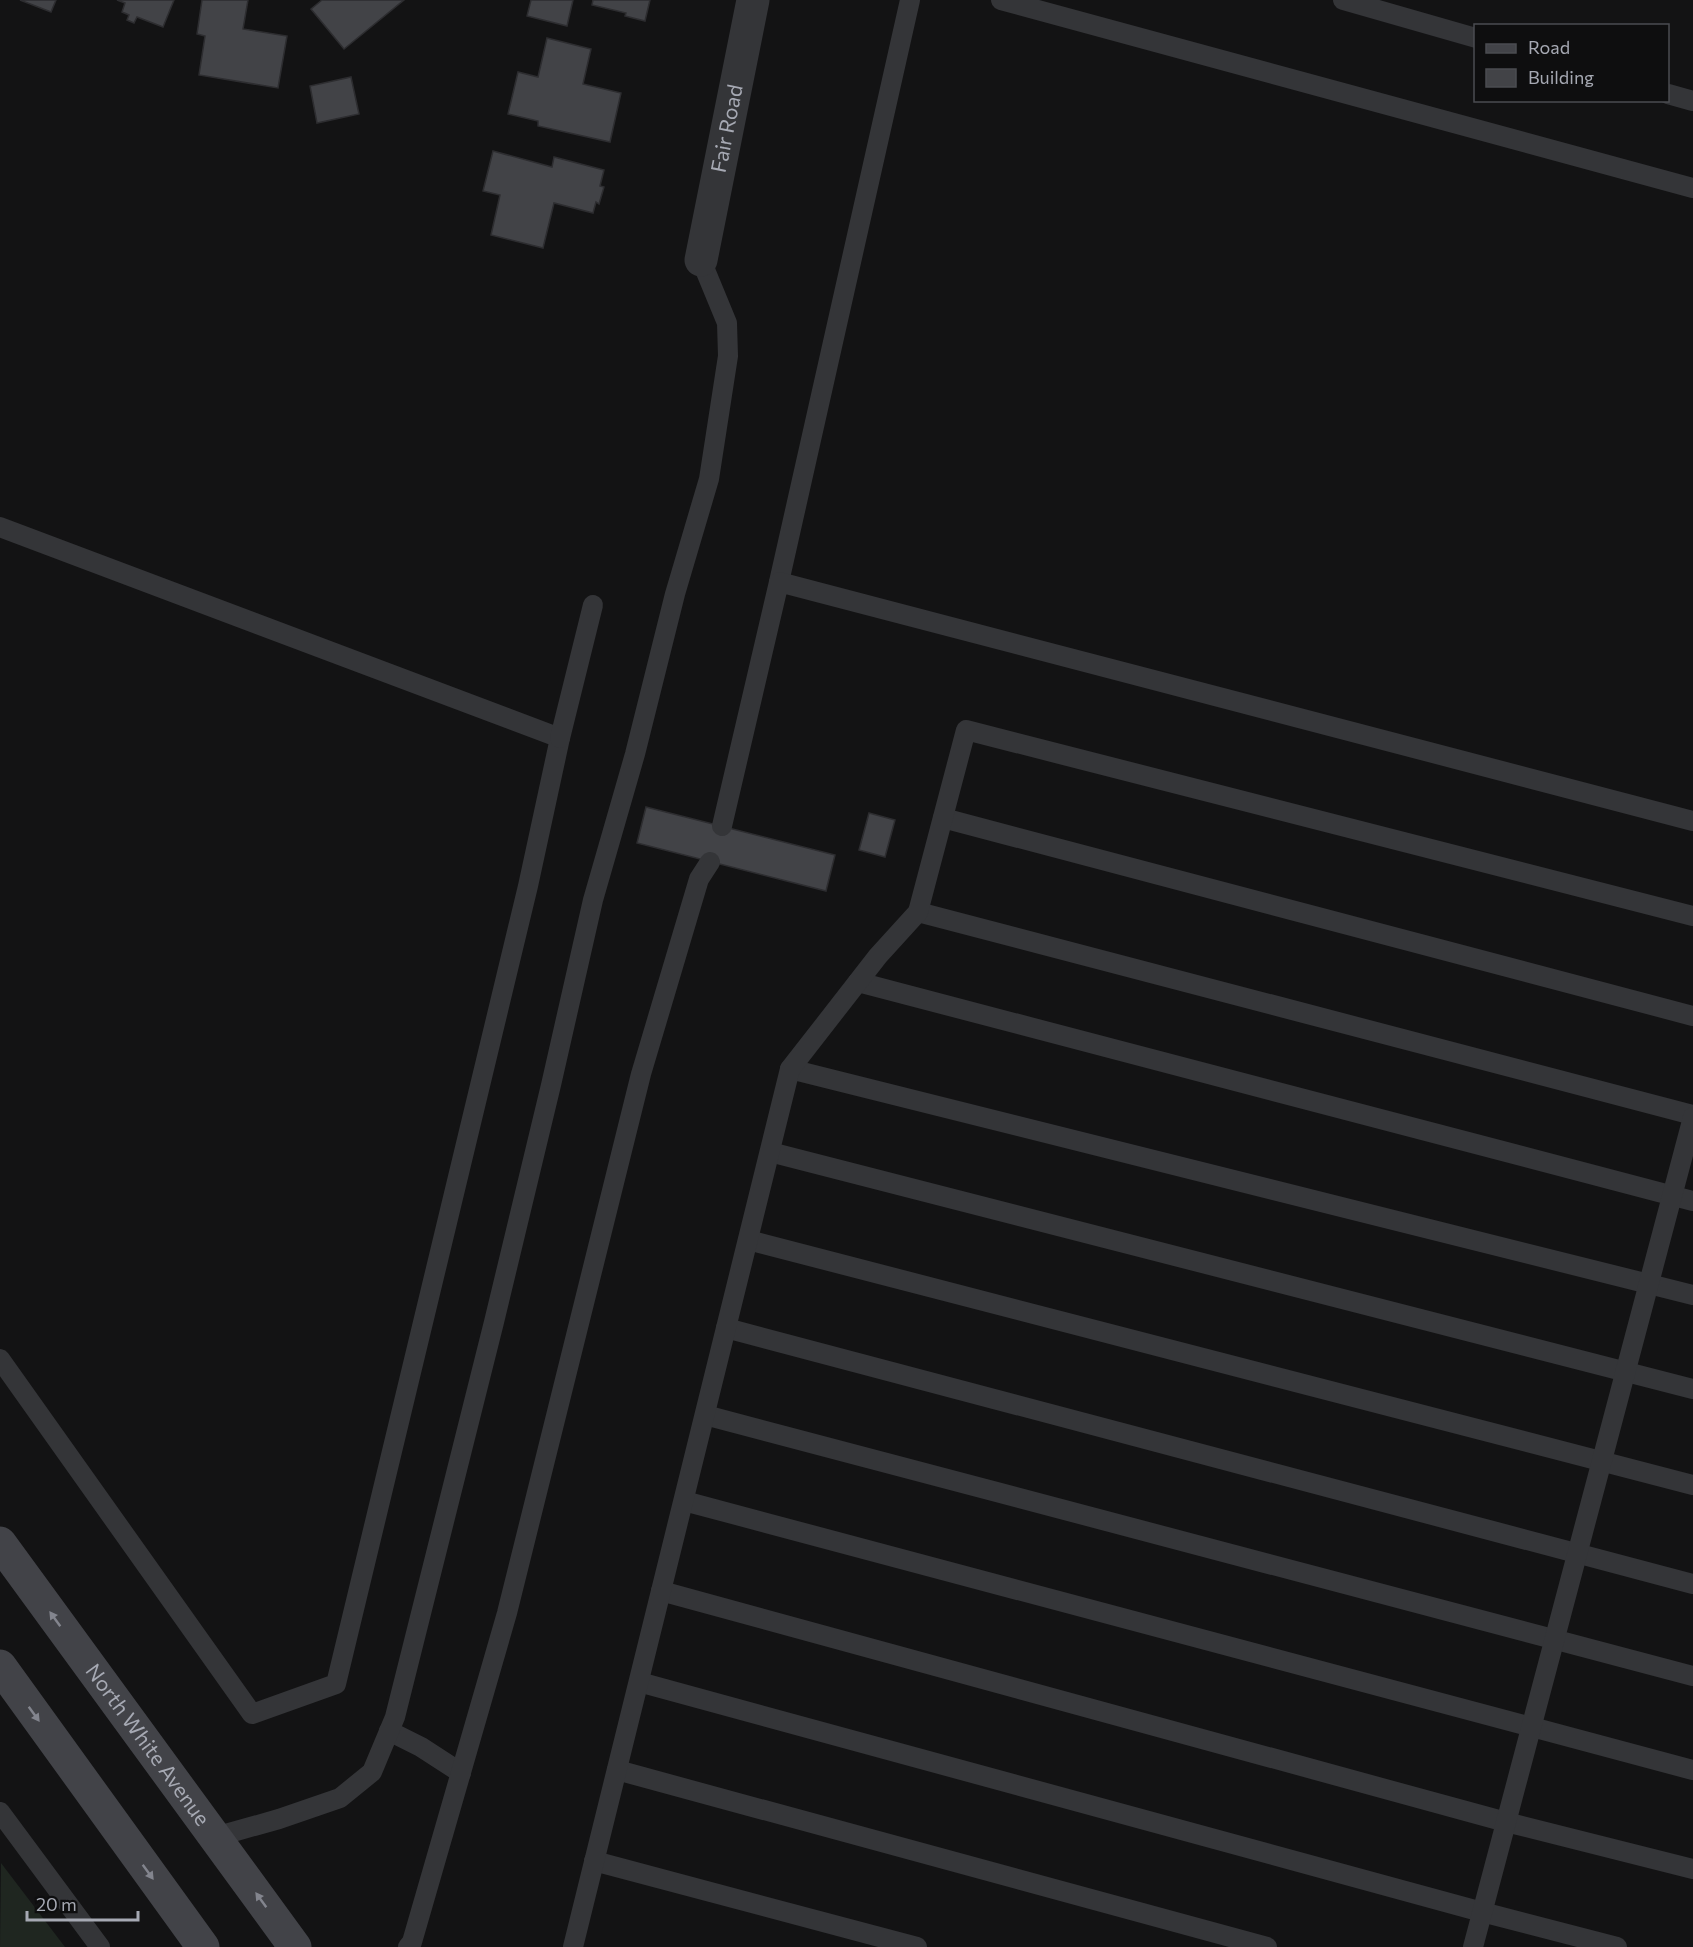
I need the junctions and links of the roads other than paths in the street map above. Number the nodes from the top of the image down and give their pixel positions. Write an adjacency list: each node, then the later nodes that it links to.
1 (753, 0): 9 (street, Fair Road)
2 (910, 0): 11 (lane)
3 (1001, 0): 8 (lane)
4 (1343, 0): 5 (lane)
5 (1474, 37)
6 (1669, 94): 7 (lane)
7 (1693, 101)
8 (1693, 188)
9 (701, 260): 47 (lane)
10 (0, 527): 13 (lane)
11 (779, 582): 15 (lane); 16 (lane)
12 (592, 605): 13 (lane)
13 (560, 738): 31 (lane)
14 (943, 818): 18 (lane); 19 (lane); 21 (lane)
15 (1693, 821)
16 (722, 826)
17 (710, 862): 50 (lane)
18 (918, 912): 20 (lane); 23 (lane)
19 (1693, 916)
20 (858, 982): 22 (lane); 25 (lane)
21 (1693, 1016)
22 (790, 1069): 24 (lane); 28 (lane)
23 (1693, 1116): 25 (lane)
24 (770, 1152): 27 (lane); 32 (lane)
25 (1672, 1195): 26 (lane); 28 (lane)
26 (1693, 1201)
27 (748, 1240): 30 (lane); 35 (lane)
28 (1648, 1283): 29 (lane); 32 (lane)
29 (1693, 1295)
30 (726, 1328): 34 (lane); 39 (lane)
31 (0, 1359)
32 (1625, 1372): 33 (lane); 35 (lane)
33 (1693, 1389)
34 (705, 1415): 37 (lane); 42 (lane)
35 (1602, 1461): 36 (lane); 39 (lane)
36 (1693, 1485)
37 (684, 1501): 41 (lane); 46 (lane)
38 (0, 1544): 53 (main road, North White Avenue, one-way to 38)
39 (1577, 1554): 40 (lane); 42 (lane)
40 (1693, 1584)
41 (661, 1591): 45 (lane); 52 (lane)
42 (1554, 1640): 44 (lane); 46 (lane)
43 (0, 1666): 58 (main road, one-way to 58)
44 (1693, 1676)
45 (639, 1682): 48 (lane); 56 (lane)
46 (1532, 1726): 49 (lane); 52 (lane)
47 (389, 1731): 50 (lane); 53 (lane)
48 (617, 1770): 54 (lane); 63 (lane)
49 (1693, 1770)
50 (461, 1773): 60 (lane)
51 (0, 1812): 57 (lane)
52 (1506, 1822): 55 (lane); 56 (lane)
53 (215, 1837): 59 (main road, North White Avenue, one-way to 53)
54 (594, 1861): 61 (lane); 62 (lane)
55 (1693, 1869)
56 (1482, 1912): 64 (lane); 65 (lane)
57 (100, 1947)
58 (203, 1947)
59 (295, 1947)
60 (408, 1947)
61 (573, 1947)
62 (917, 1947)
63 (1267, 1947)
64 (1473, 1947)
65 (1617, 1947)

